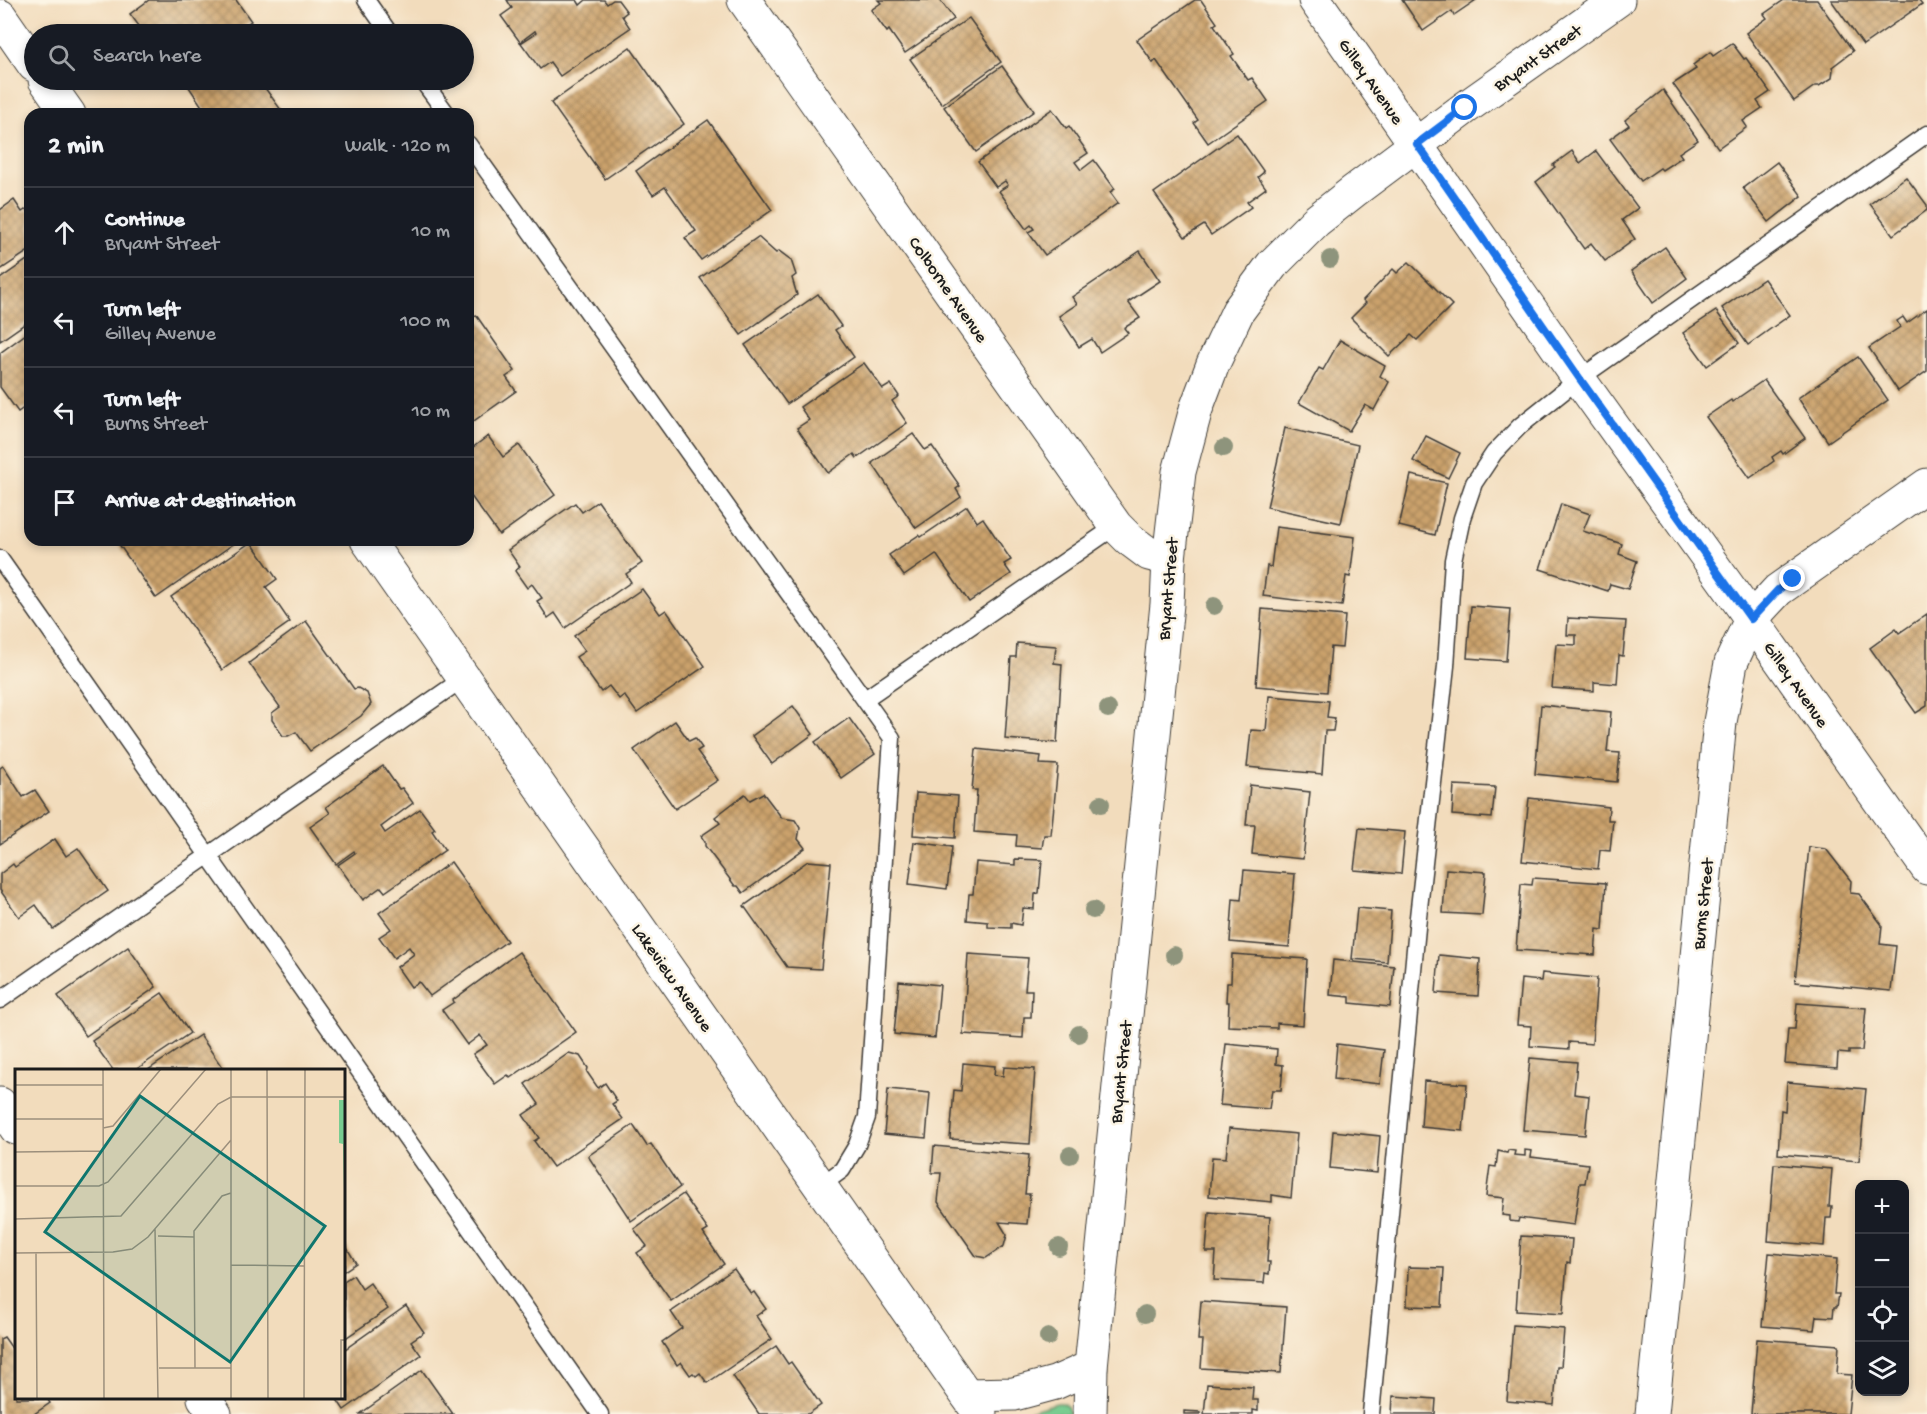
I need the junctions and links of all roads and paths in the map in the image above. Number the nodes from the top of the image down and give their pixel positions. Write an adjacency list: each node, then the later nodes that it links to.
1 (366, 0): 6 (lane)
2 (744, 0): 17 (street, Colborne Avenue)
3 (1316, 0): 13 (street, Gilley Avenue)
4 (1617, 0): 13 (street, Bryant Street)
5 (0, 16): 7 (street)
6 (383, 24)
7 (24, 51)
8 (52, 90): 10 (street)
9 (429, 90): 11 (lane)
10 (65, 108)
11 (443, 108)
12 (1927, 134): 15 (lane)
13 (1417, 144): 15 (street, Gilley Avenue); 20 (street, Bryant Street)
14 (474, 152): 23 (lane)
15 (1580, 379): 21 (street, Gilley Avenue); 36 (lane)
16 (1927, 485): 21 (street, Burns Street)
17 (1116, 526): 20 (street, Colborne Avenue); 23 (lane)
18 (371, 546): 22 (street, Lakeview Avenue)
19 (0, 559): 25 (lane)
20 (1169, 559): 30 (street, Bryant Street)
21 (1751, 619): 24 (street, Gilley Avenue); 37 (street, Burns Street)
22 (464, 678): 25 (lane); 29 (street, Lakeview Avenue)
23 (865, 699): 29 (lane)
24 (1923, 853)
25 (209, 856): 26 (lane); 34 (lane)
26 (0, 1000)
27 (0, 1104): 28 (street)
28 (15, 1126)
29 (820, 1186): 32 (street, Lakeview Avenue)
30 (1091, 1367): 32 (street); 35 (street, Bryant Street)
31 (205, 1399): 33 (street)
32 (973, 1405)
33 (215, 1414)
34 (600, 1414)
35 (1090, 1414)
36 (1371, 1414)
37 (1652, 1414)

